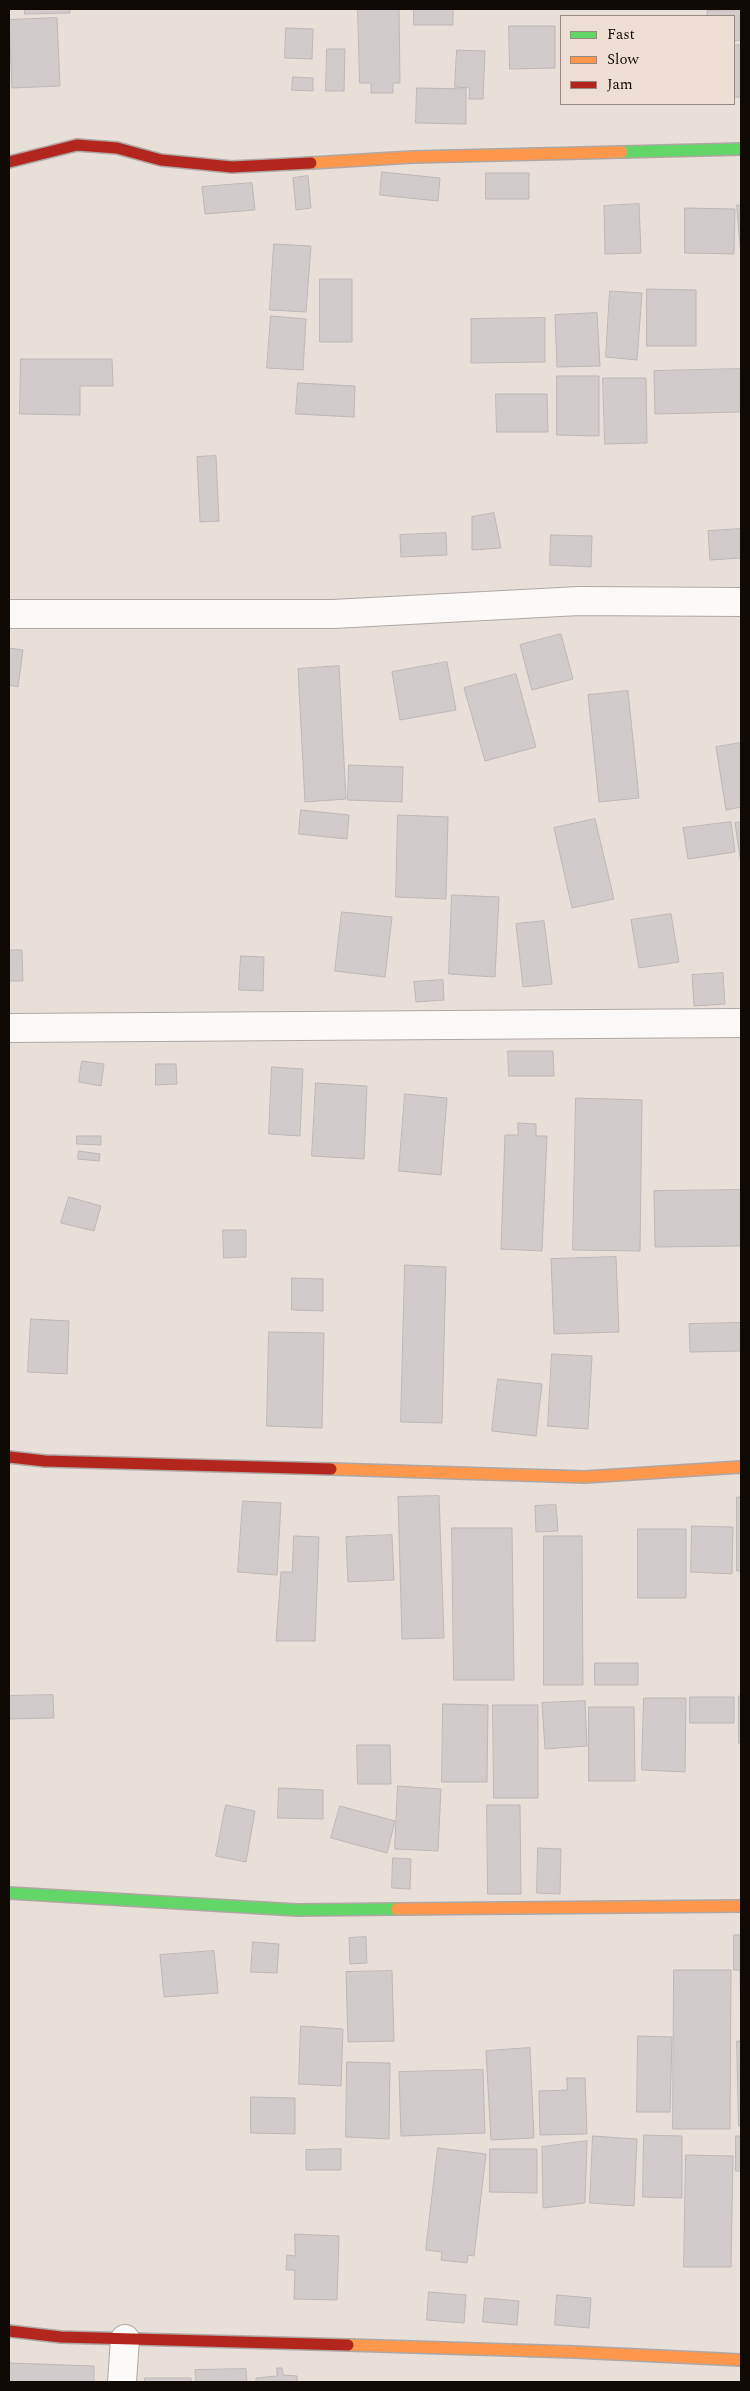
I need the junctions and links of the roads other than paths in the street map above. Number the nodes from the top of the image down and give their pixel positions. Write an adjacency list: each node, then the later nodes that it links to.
1 (741, 149): 2 (street)
2 (9, 162)
3 (741, 602): 4 (street)
4 (9, 614)
5 (741, 1023): 6 (street)
6 (9, 1028)
7 (9, 1457): 8 (street)
8 (741, 1467)
9 (9, 1893): 10 (street)
10 (741, 1906)
11 (9, 2331): 12 (street)
12 (126, 2340): 13 (street); 14 (street)
13 (741, 2360)
14 (122, 2382)

